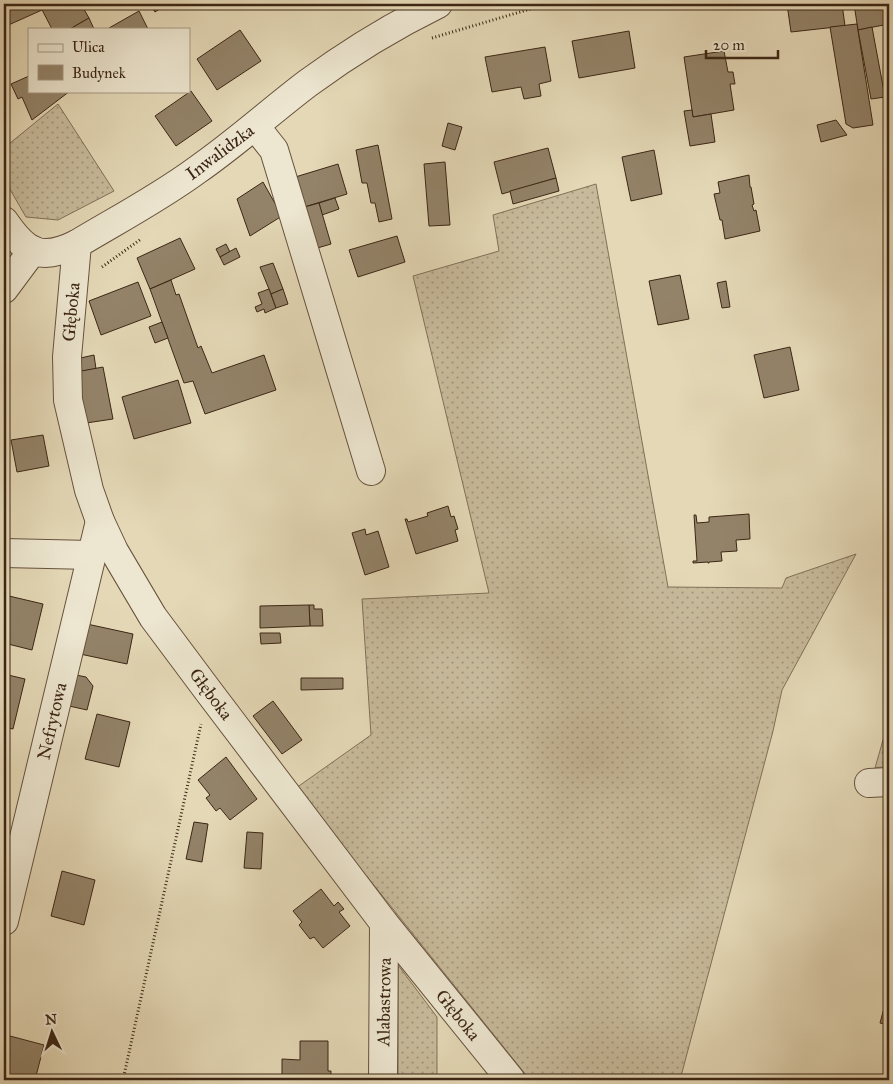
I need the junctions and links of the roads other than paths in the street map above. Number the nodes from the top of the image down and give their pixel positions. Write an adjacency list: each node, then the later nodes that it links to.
1 (438, 4): 2 (street, Inwalidzka)
2 (255, 126): 4 (street, Inwalidzka); 7 (street)
3 (4, 221): 5 (street)
4 (77, 244): 5 (street, Inwalidzka); 8 (street, Głęboka)
5 (33, 250): 6 (street)
6 (4, 290)
7 (371, 471)
8 (100, 521): 10 (street, Nefrytowa); 12 (street, Głęboka)
9 (4, 553): 10 (street)
10 (92, 556): 11 (street, Nefrytowa)
11 (4, 921)
12 (384, 923): 13 (street, Alabastrowa); 14 (street, Głęboka)
13 (382, 1080)
14 (511, 1080)

